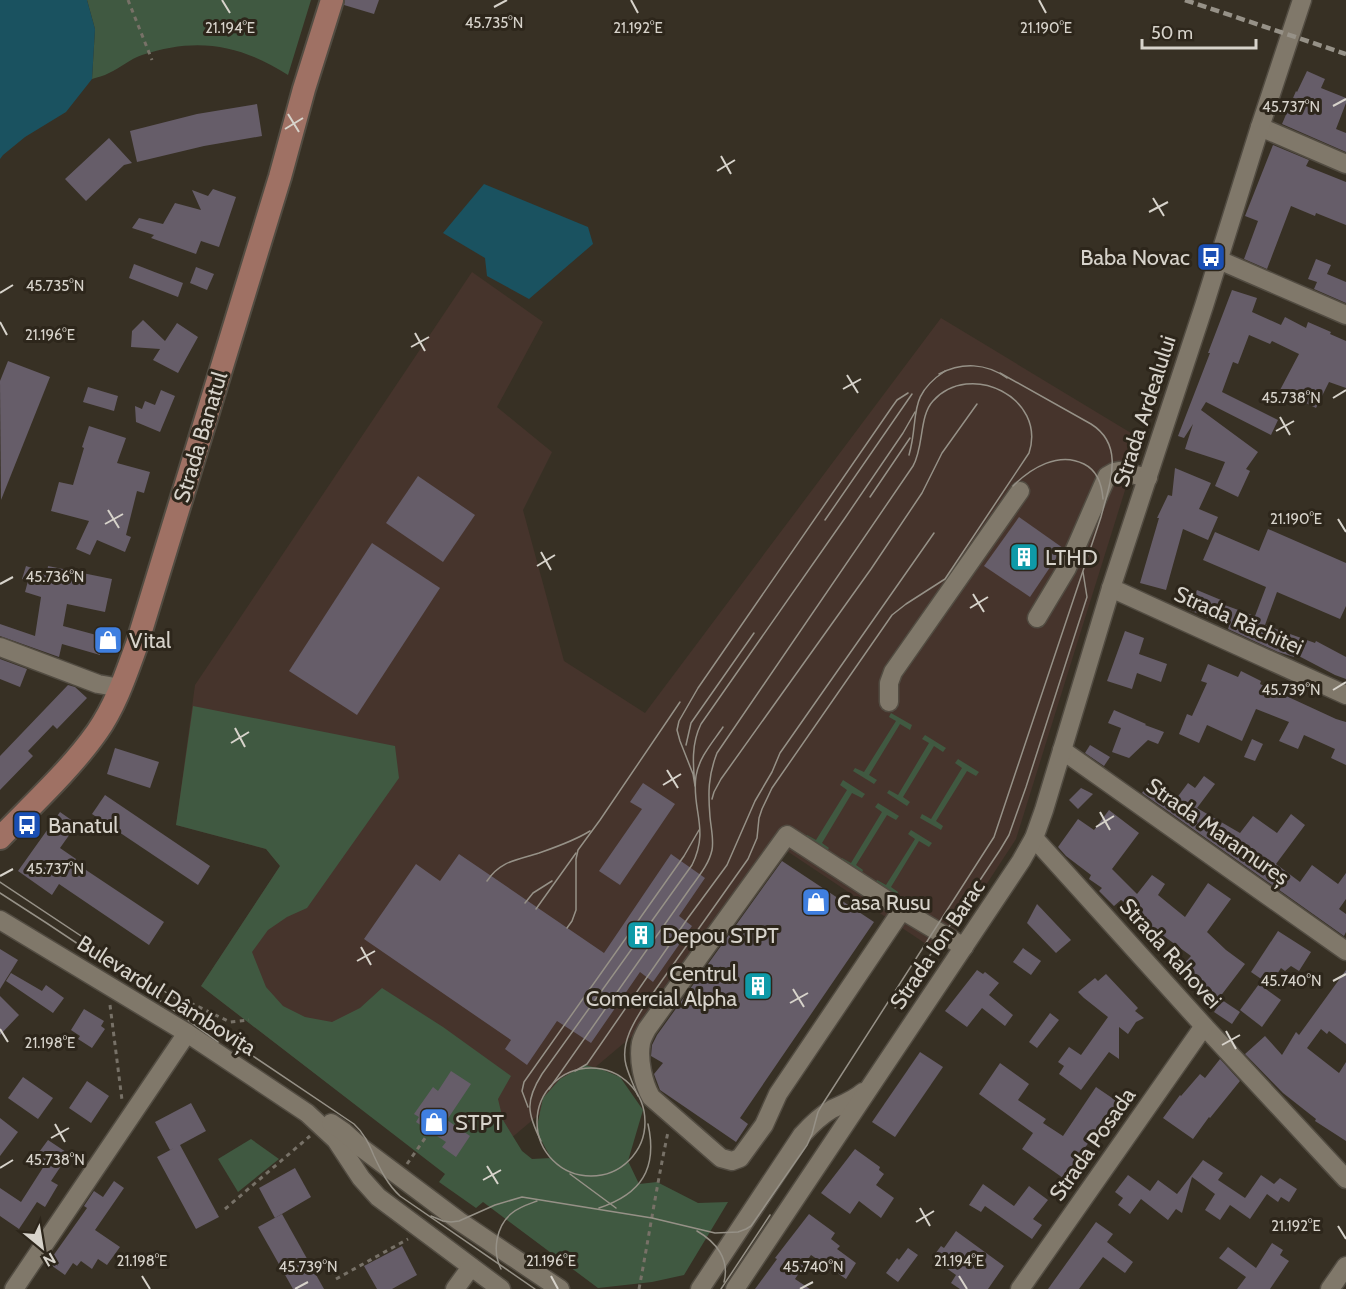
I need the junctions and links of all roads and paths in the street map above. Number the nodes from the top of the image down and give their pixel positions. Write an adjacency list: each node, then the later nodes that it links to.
1 (128, 0): 4 (path)
2 (332, 0): 14 (main road, Strada Banatul)
3 (1302, 0): 5 (street, Strada Ardealului)
4 (152, 60)
5 (1260, 127): 6 (street); 7 (street, Strada Ardealului)
6 (1346, 164)
7 (1219, 260): 8 (street); 9 (street, Strada Ardealului)
8 (1346, 315)
9 (1148, 478): 11 (street, Strada Ardealului); 12 (street)
10 (1020, 491): 16 (street)
11 (1111, 588): 15 (street, Strada Răchitei); 17 (street, Strada Ardealului)
12 (1036, 618)
13 (0, 647): 14 (street)
14 (121, 688): 18 (main road, Strada Banatul)
15 (1346, 695)
16 (889, 702)
17 (1062, 750): 19 (street, Strada Ardealului); 23 (street, Strada Maramureș)
18 (0, 838)
19 (1034, 838): 22 (street, Strada Ion Barac); 27 (street, Strada Rahovei)
20 (902, 910): 22 (street); 31 (street); 31 (street)
21 (0, 920): 24 (street, Bulevardul Dâmbovița)
22 (964, 946): 29 (street, Strada Ion Barac)
23 (1346, 951)
24 (108, 985): 28 (street, Bulevardul Dâmbovița); 32 (path)
25 (174, 995): 26 (path)
26 (249, 1020)
27 (1204, 1026): 36 (street, Strada Rahovei); 49 (street, Strada Posada)
28 (187, 1033): 30 (street, Bulevardul Dâmbovița); 32 (street)
29 (877, 1074): 47 (street, Strada Ion Barac); 48 (street, Strada Ion Barac)
30 (307, 1113): 33 (street, Bulevardul Dâmbovița); 35 (street, Bulevardul Dâmbovița)
31 (672, 1115): 46 (path)
32 (125, 1124): 42 (street)
33 (321, 1126): 37 (path); 38 (street, Bulevardul Dâmbovița)
34 (430, 1131): 35 (path)
35 (399, 1176): 45 (street, Bulevardul Dâmbovița)
36 (1346, 1179)
37 (225, 1209)
38 (422, 1230): 40 (street, Bulevardul Dâmbovița); 41 (path)
39 (1346, 1266): 50 (street)
40 (471, 1267): 43 (street); 44 (street, Bulevardul Dâmbovița)
41 (336, 1279)
42 (14, 1289)
43 (455, 1289)
44 (501, 1289)
45 (560, 1289)
46 (639, 1289)
47 (700, 1289)
48 (735, 1289)
49 (1020, 1289)
50 (1330, 1289)

